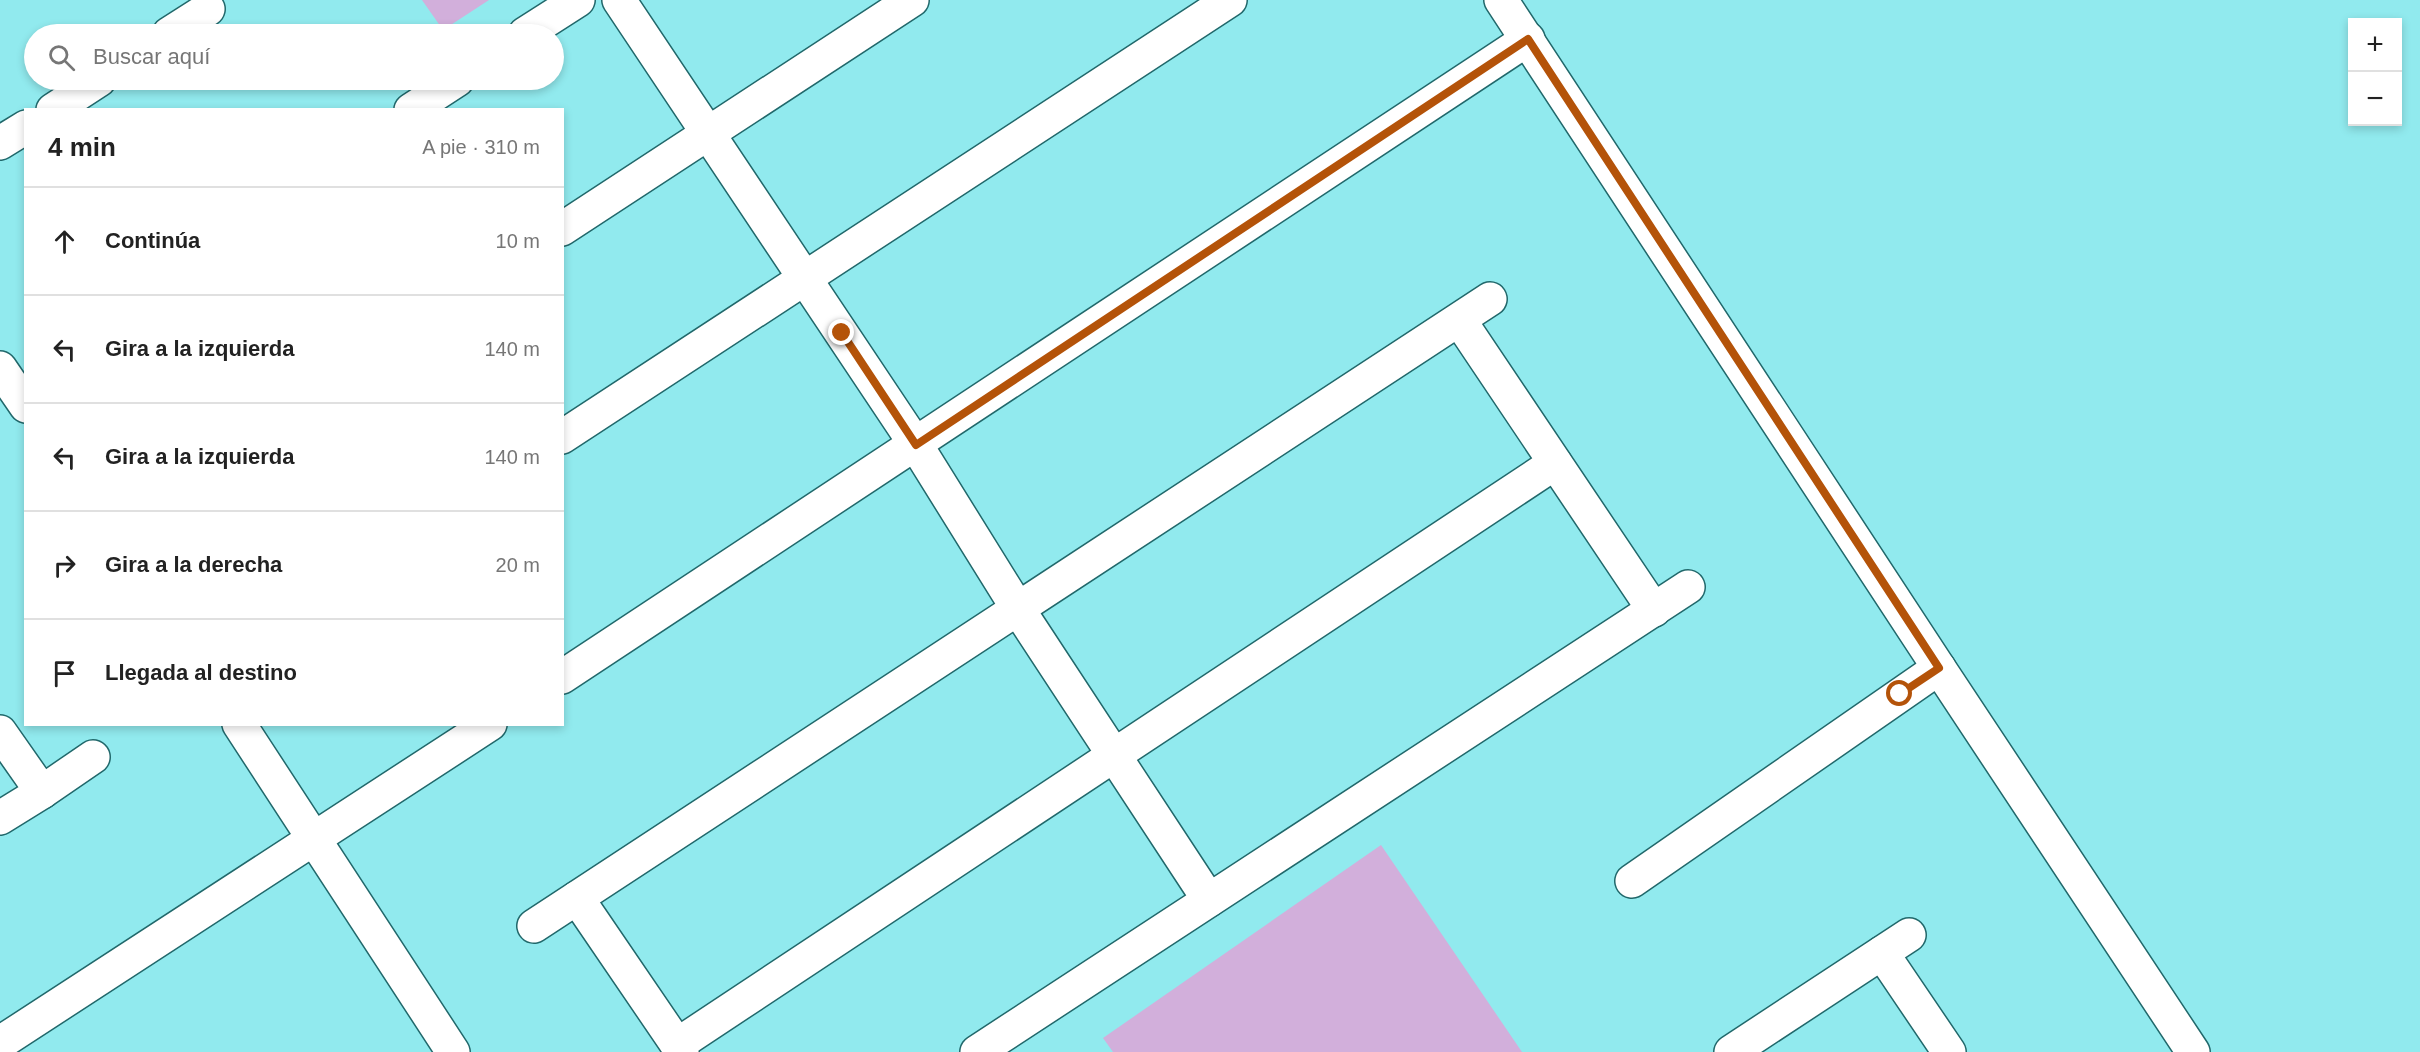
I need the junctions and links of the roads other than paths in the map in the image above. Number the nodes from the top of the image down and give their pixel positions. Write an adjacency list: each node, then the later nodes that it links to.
1 (578, 0): 8 (street)
2 (619, 0): 15 (street)
3 (912, 0): 15 (street)
4 (1230, 0): 18 (street)
5 (1502, 0): 9 (street)
6 (208, 9): 7 (street)
7 (185, 24)
8 (541, 24)
9 (1528, 39): 24 (street); 29 (street)
10 (83, 90): 12 (street)
11 (442, 90): 13 (street)
12 (55, 108)
13 (414, 108)
14 (24, 128): 16 (street)
15 (709, 133): 17 (street); 18 (street)
16 (0, 143)
17 (564, 229)
18 (805, 278): 23 (street); 24 (street)
19 (1490, 299): 20 (street)
20 (1460, 321): 25 (street); 27 (street)
21 (0, 368): 22 (street)
22 (24, 403)
23 (564, 435)
24 (916, 445): 27 (street); 30 (street)
25 (1555, 463): 28 (street); 34 (street)
26 (1688, 587): 28 (street)
27 (1018, 609): 34 (street); 40 (street)
28 (1654, 610): 41 (street)
29 (1939, 668): 39 (street); 51 (street)
30 (564, 676)
31 (240, 726): 38 (street)
32 (487, 726): 38 (street)
33 (0, 732): 36 (street)
34 (1113, 754): 41 (street); 46 (street)
35 (93, 757): 36 (street)
36 (42, 792): 37 (street)
37 (0, 818)
38 (316, 839): 45 (street); 47 (street)
39 (1632, 880)
40 (577, 898): 42 (street); 46 (street)
41 (1209, 900): 48 (street)
42 (534, 926)
43 (1909, 935): 44 (street)
44 (1882, 954): 49 (street); 50 (street)
45 (0, 1043)
46 (679, 1048)
47 (453, 1052)
48 (977, 1052)
49 (1731, 1052)
50 (1949, 1052)
51 (2193, 1052)

